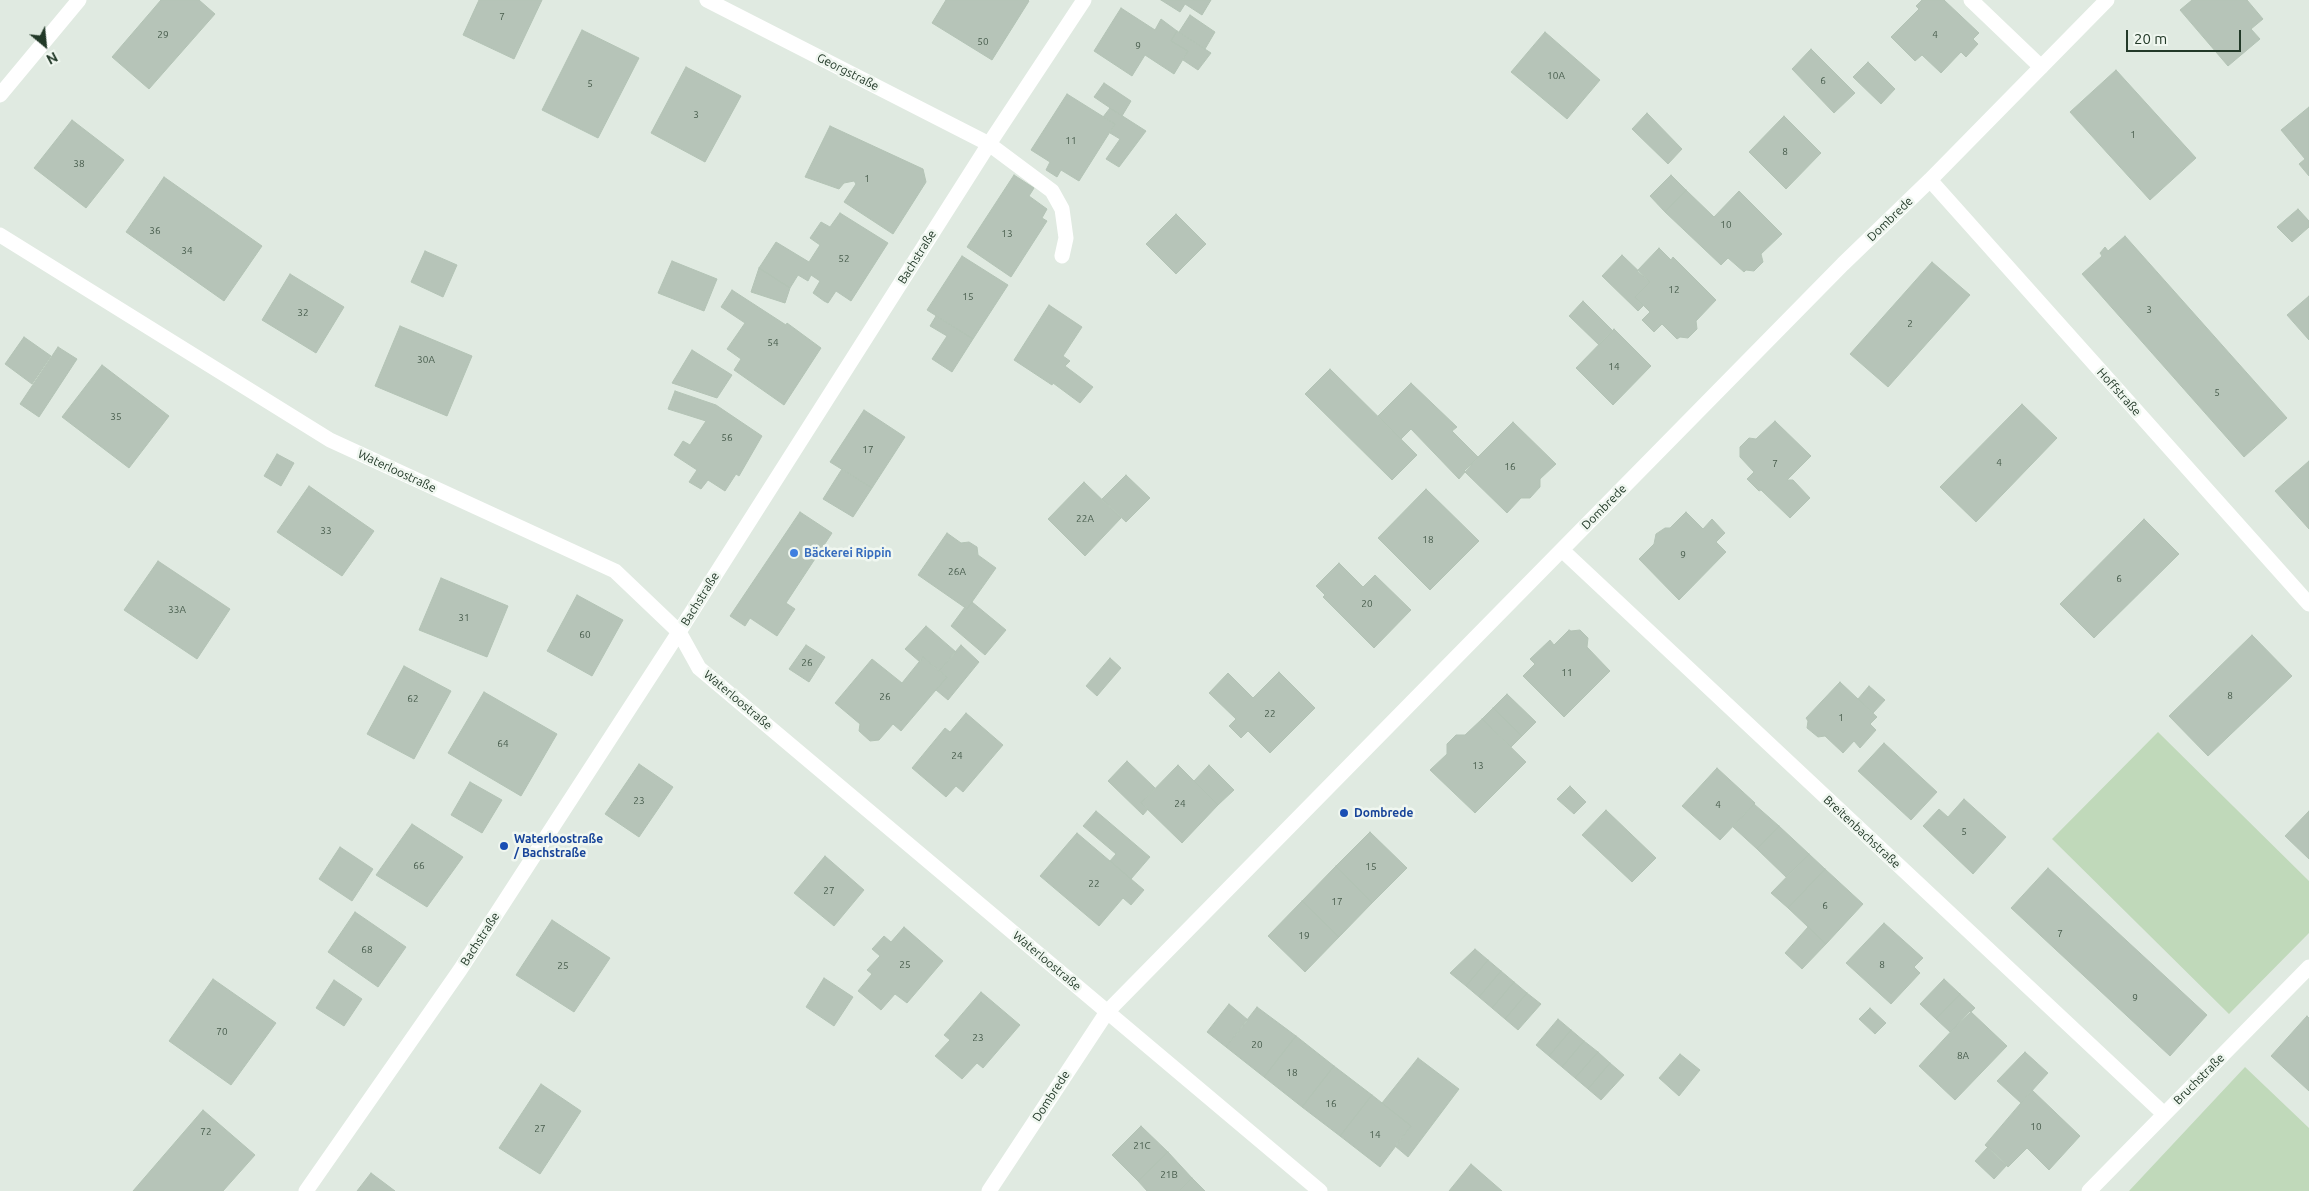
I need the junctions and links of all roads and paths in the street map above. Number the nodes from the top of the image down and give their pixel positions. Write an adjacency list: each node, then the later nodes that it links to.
1 (79, 0): 7 (street)
2 (707, 0): 8 (street, Georgstraße)
3 (1084, 0): 8 (street, Bachstraße)
4 (1971, 0): 6 (street)
5 (2107, 0): 6 (street, Dombrede)
6 (2041, 67): 9 (street, Dombrede)
7 (0, 95)
8 (989, 144): 11 (street, Georgstraße); 14 (street, Bachstraße)
9 (1930, 180): 12 (street, Dombrede); 13 (street, Hoffstraße)
10 (0, 236): 14 (street, Waterloostraße)
11 (1062, 256)
12 (1562, 550): 16 (street, Dombrede); 17 (street, Breitenbachstraße)
13 (2309, 604)
14 (679, 632): 16 (street, Waterloostraße); 18 (street, Bachstraße)
15 (2307, 973): 17 (street, Bruchstraße)
16 (1107, 1012): 19 (street, Dombrede); 20 (street, Waterloostraße)
17 (2164, 1114): 21 (street, Bruchstraße)
18 (306, 1191)
19 (989, 1191)
20 (1320, 1191)
21 (2089, 1191)

